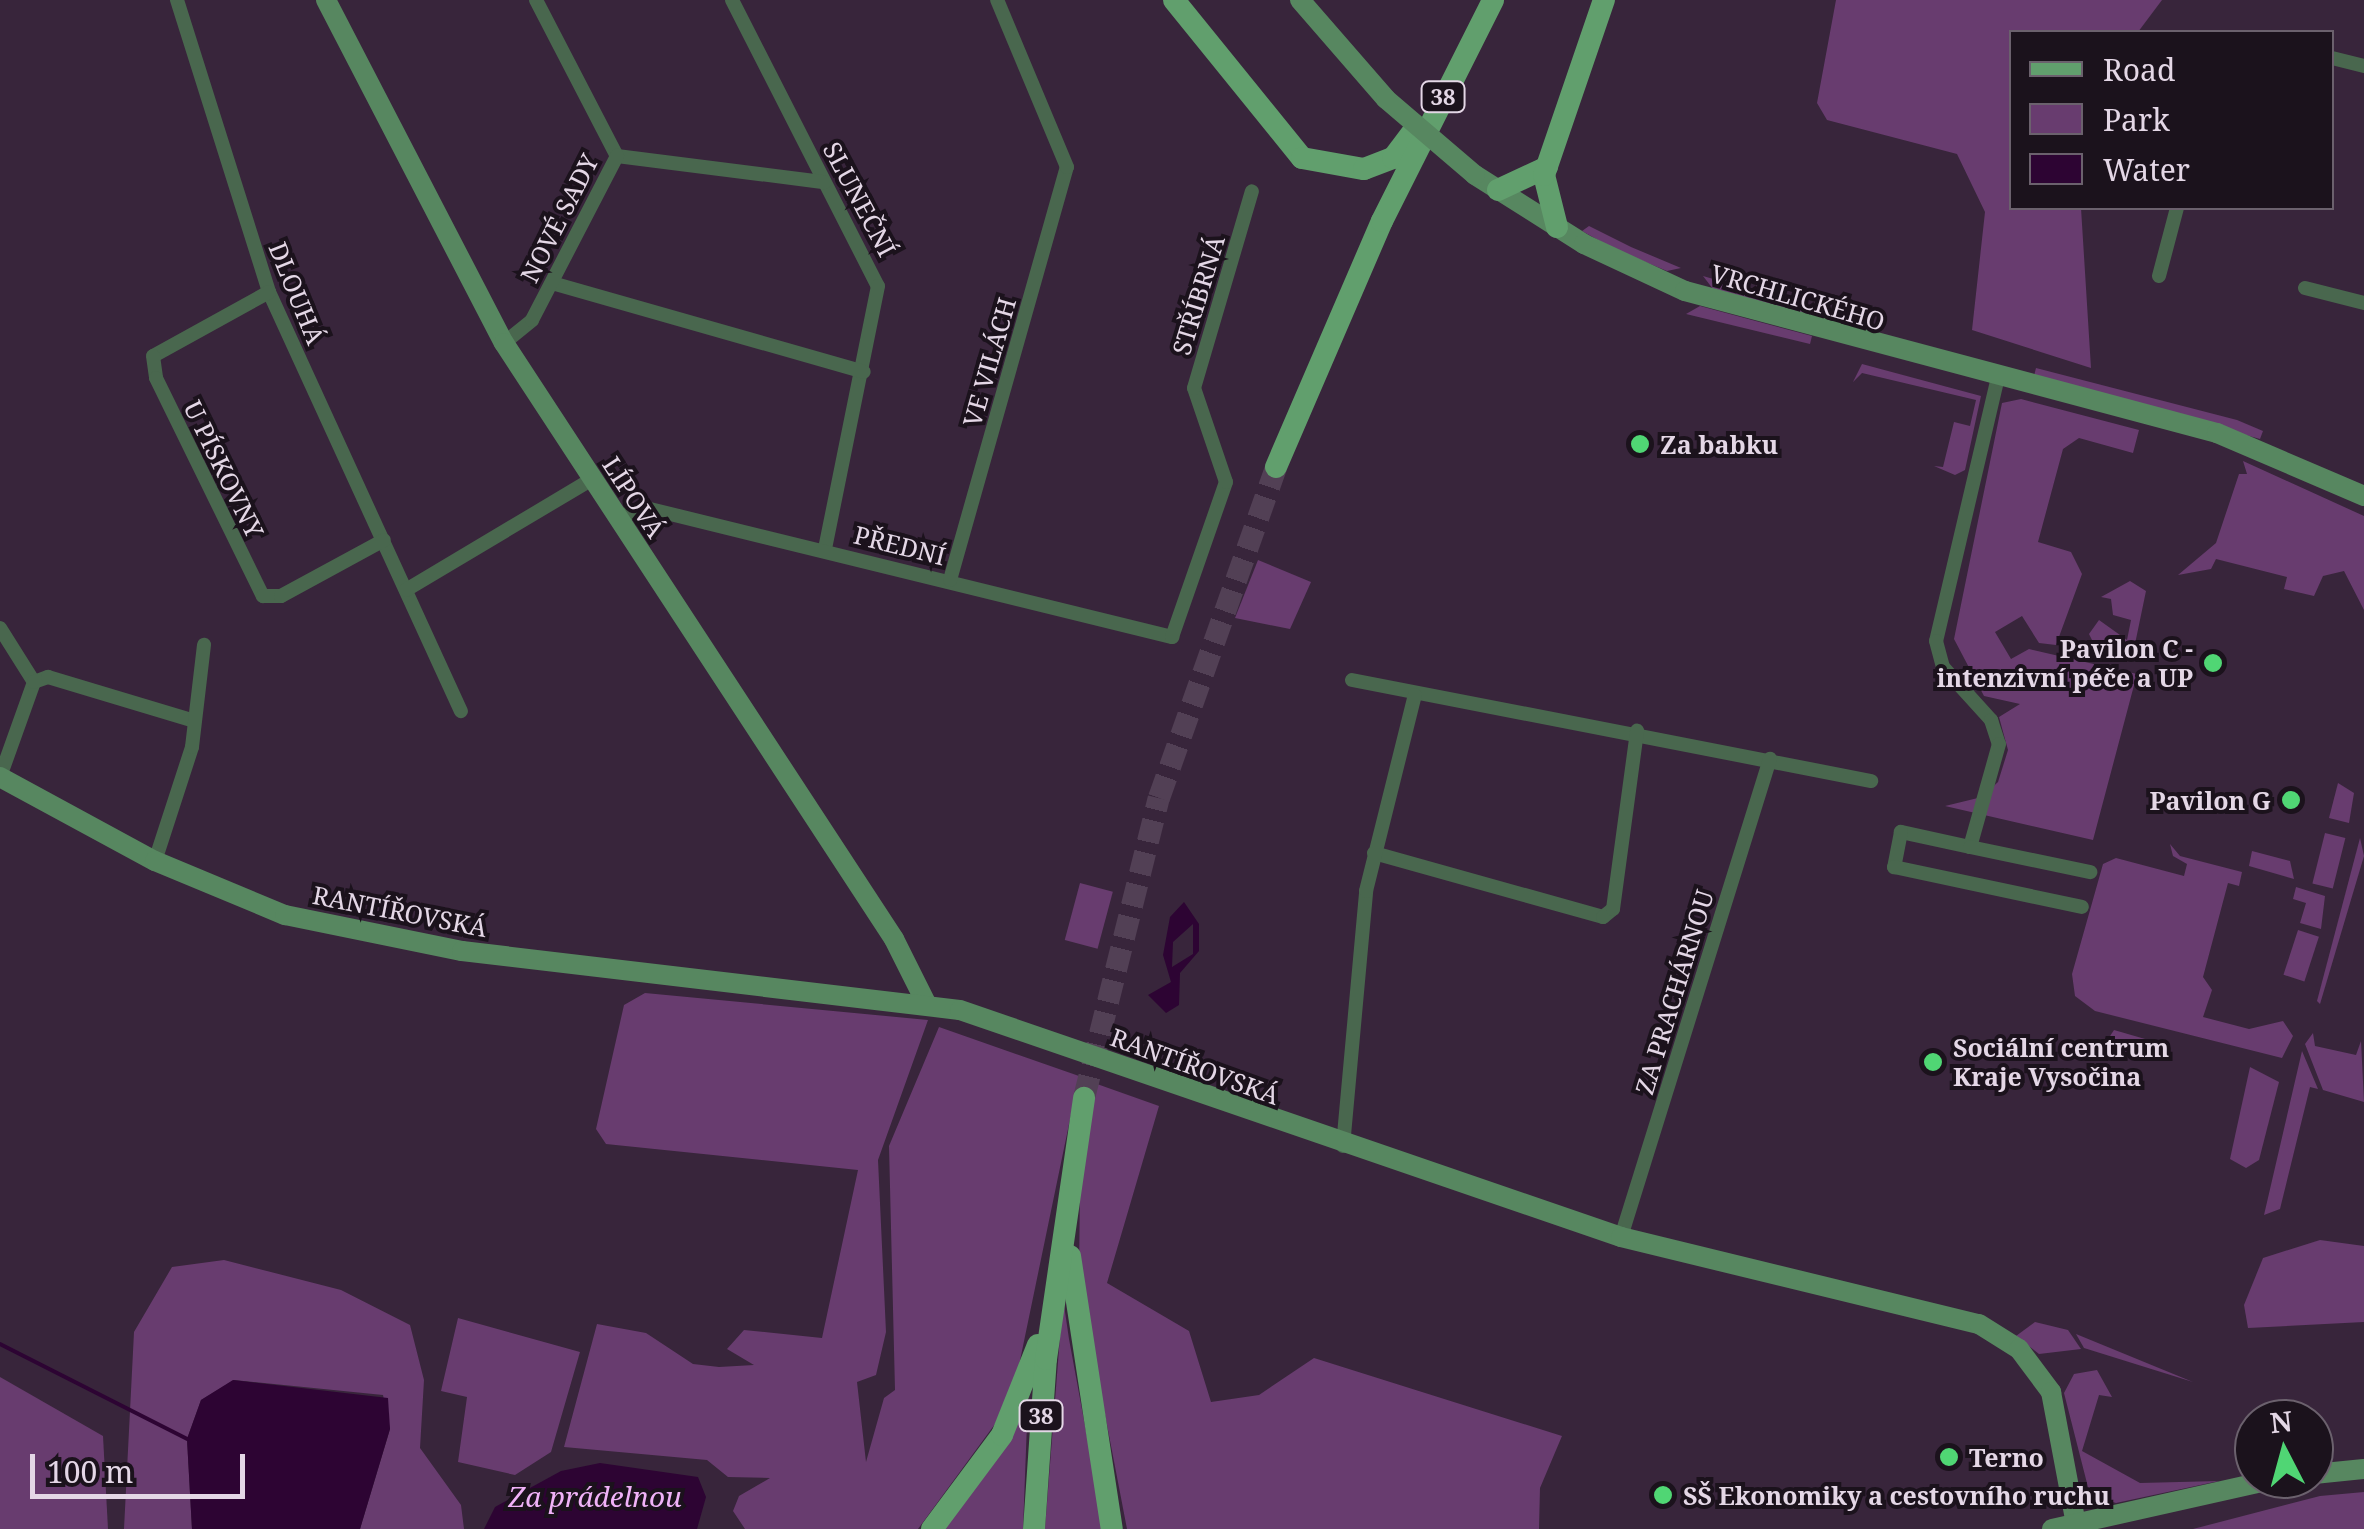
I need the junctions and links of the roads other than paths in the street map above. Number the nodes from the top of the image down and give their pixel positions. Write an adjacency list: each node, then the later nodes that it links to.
1 (177, 0): 22 (street, DLOUHÁ)
2 (326, 0): 24 (street, LÍPOVÁ)
3 (536, 0): 12 (street, NOVÉ SADY)
4 (732, 0): 14 (street, SLUNEČNÍ)
5 (997, 0): 33 (street, VE VILÁCH)
6 (1174, 0): 9 (main road)
7 (1300, 0): 15 (street, VRCHLICKÉHO, bridge)
8 (1604, 0): 13 (main road)
9 (1491, 4): 27 (main road, 38)
10 (2334, 58): 11 (street)
11 (2364, 66)
12 (617, 156): 14 (street); 20 (street, NOVÉ SADY)
13 (1548, 167): 15 (main road); 18 (main road)
14 (824, 182): 25 (street, SLUNEČNÍ)
15 (1498, 190): 18 (street, VRCHLICKÉHO)
16 (1252, 191): 36 (street, STŘÍBRNÁ)
17 (2176, 210): 19 (street)
18 (1556, 227): 26 (street, VRCHLICKÉHO)
19 (2160, 276)
20 (552, 283): 24 (street, NOVÉ SADY); 25 (street)
21 (2305, 288): 23 (street)
22 (269, 292): 31 (street, DLOUHÁ); 31 (street, U PÍSKOVNY)
23 (2364, 302)
24 (504, 343): 28 (street, LÍPOVÁ)
25 (864, 372): 32 (street, SLUNEČNÍ)
26 (1998, 377): 29 (street, VRCHLICKÉHO); 47 (street)
27 (1276, 467)
28 (592, 480): 30 (street, LÍPOVÁ); 34 (street)
29 (2364, 496)
30 (617, 516): 32 (street, PŘEDNÍ); 52 (street, LÍPOVÁ)
31 (384, 540): 34 (street, DLOUHÁ)
32 (825, 550): 33 (street, PŘEDNÍ)
33 (950, 580): 36 (street, PŘEDNÍ)
34 (406, 590): 41 (street, DLOUHÁ)
35 (0, 628): 39 (street)
36 (1172, 637)
37 (204, 644): 42 (street)
38 (1352, 680): 40 (street)
39 (34, 682): 42 (street); 45 (street, RANTÍŘOVSKÁ)
40 (1415, 694): 43 (street); 48 (street)
41 (461, 711)
42 (195, 720): 49 (street)
43 (1637, 730): 44 (street); 48 (street)
44 (1770, 759): 46 (street); 56 (street, ZA PRACHÁRNOU)
45 (0, 777): 49 (street, RANTÍŘOVSKÁ)
46 (1871, 781)
47 (1970, 847): 50 (street); 51 (street)
48 (1374, 854): 54 (street)
49 (155, 861): 52 (street, RANTÍŘOVSKÁ)
50 (2090, 872)
51 (2082, 907)
52 (926, 1004): 54 (street, RANTÍŘOVSKÁ)
53 (1084, 1098): 55 (main road, 38)
54 (1343, 1146): 56 (street, RANTÍŘOVSKÁ)
55 (1071, 1172): 57 (main road, 38); 64 (main road)
56 (1621, 1236): 61 (street, RANTÍŘOVSKÁ)
57 (1052, 1304): 62 (main road); 63 (main road, 38)
58 (2364, 1469): 59 (street)
59 (2334, 1472)
60 (2234, 1489): 61 (street)
61 (2077, 1526): 65 (street)
62 (932, 1529)
63 (1034, 1529)
64 (1112, 1529)
65 (2052, 1529)

